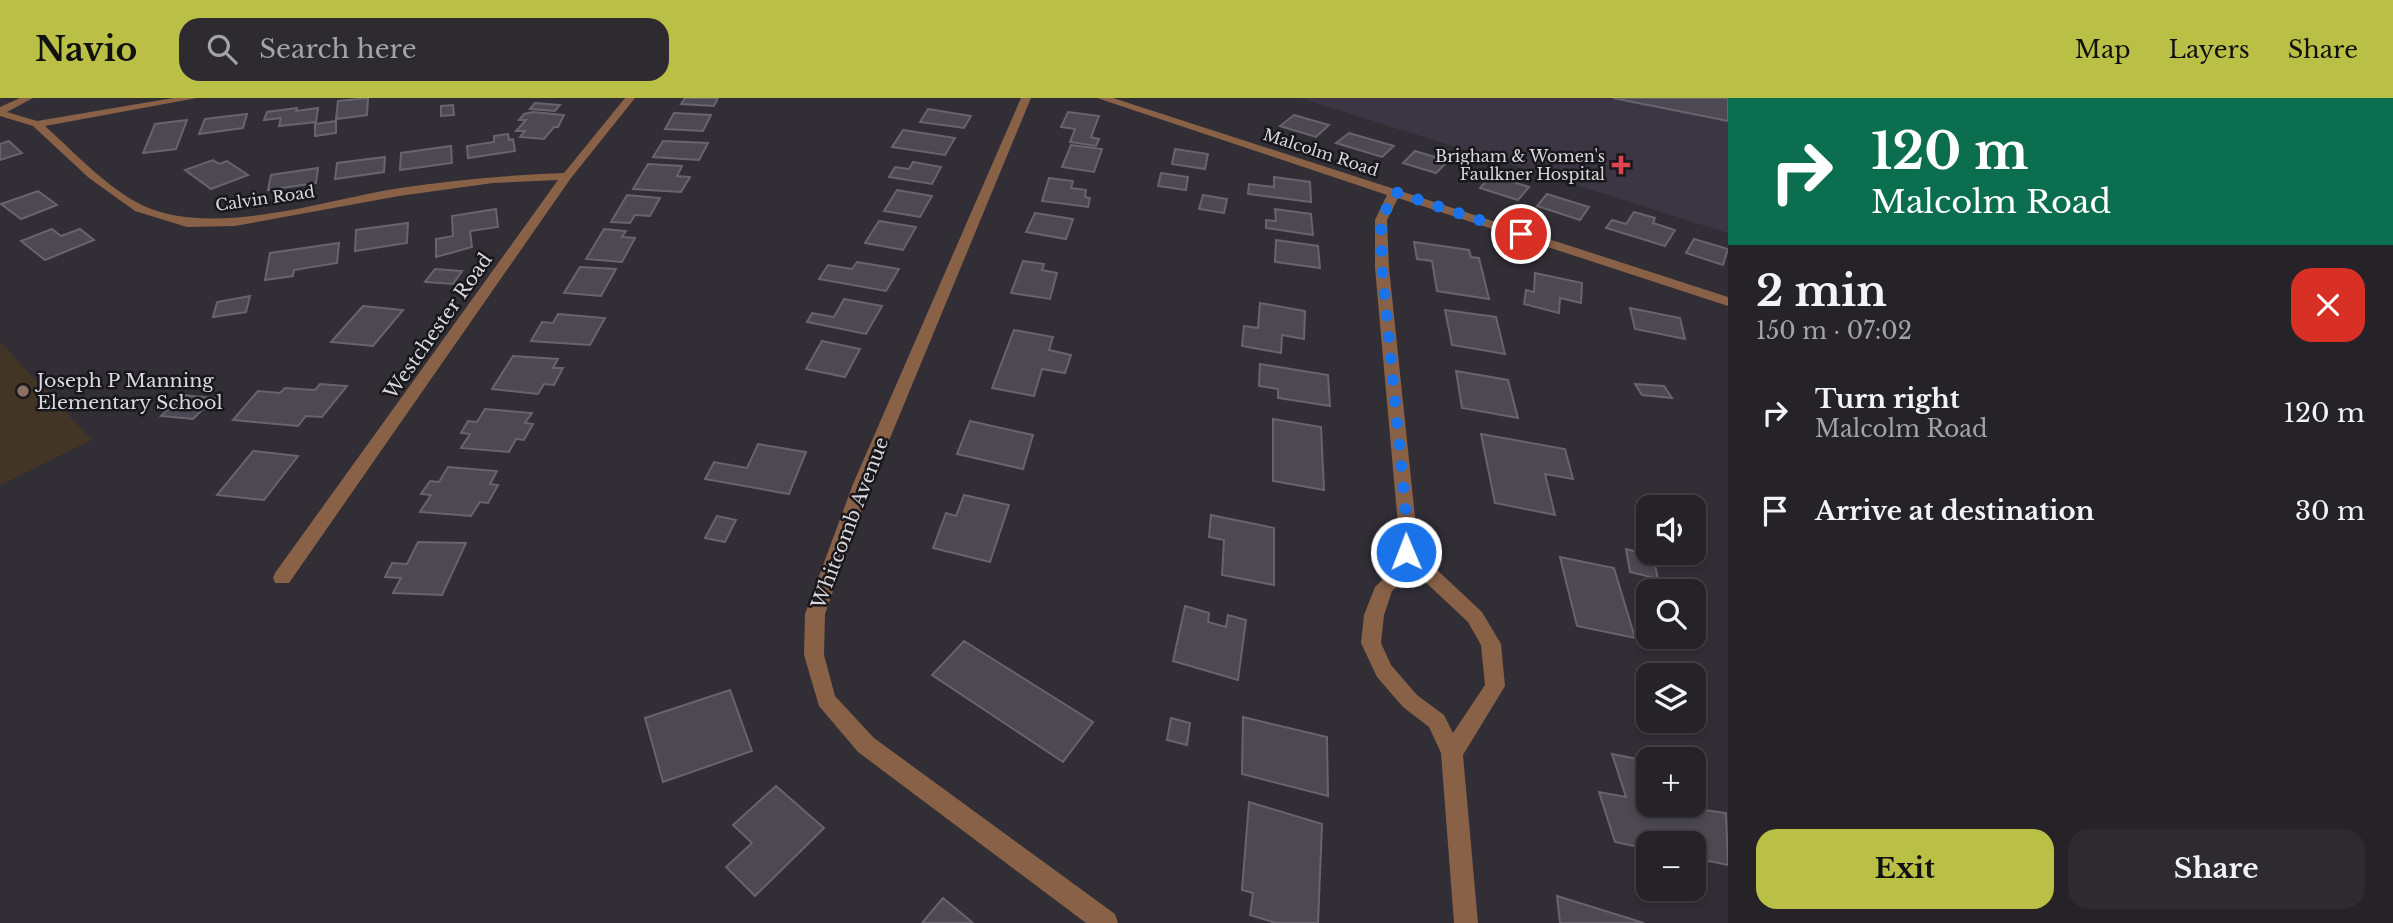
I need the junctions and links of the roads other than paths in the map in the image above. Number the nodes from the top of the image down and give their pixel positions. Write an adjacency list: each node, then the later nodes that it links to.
1 (28, 98): 6 (street)
2 (192, 98): 7 (street)
3 (630, 98): 8 (street, Westchester Road)
4 (1026, 98): 14 (street, Whitcomb Avenue)
5 (1102, 98): 9 (street, Malcolm Road)
6 (0, 112): 7 (street, Calvin Road)
7 (37, 124): 8 (street, Calvin Road)
8 (567, 176): 12 (street, Westchester Road)
9 (1395, 192): 10 (street, Malcolm Road); 11 (street)
10 (1728, 302)
11 (1408, 536): 13 (street); 13 (street)
12 (282, 578)
13 (1452, 753): 15 (street)
14 (1106, 923)
15 (1466, 923)

